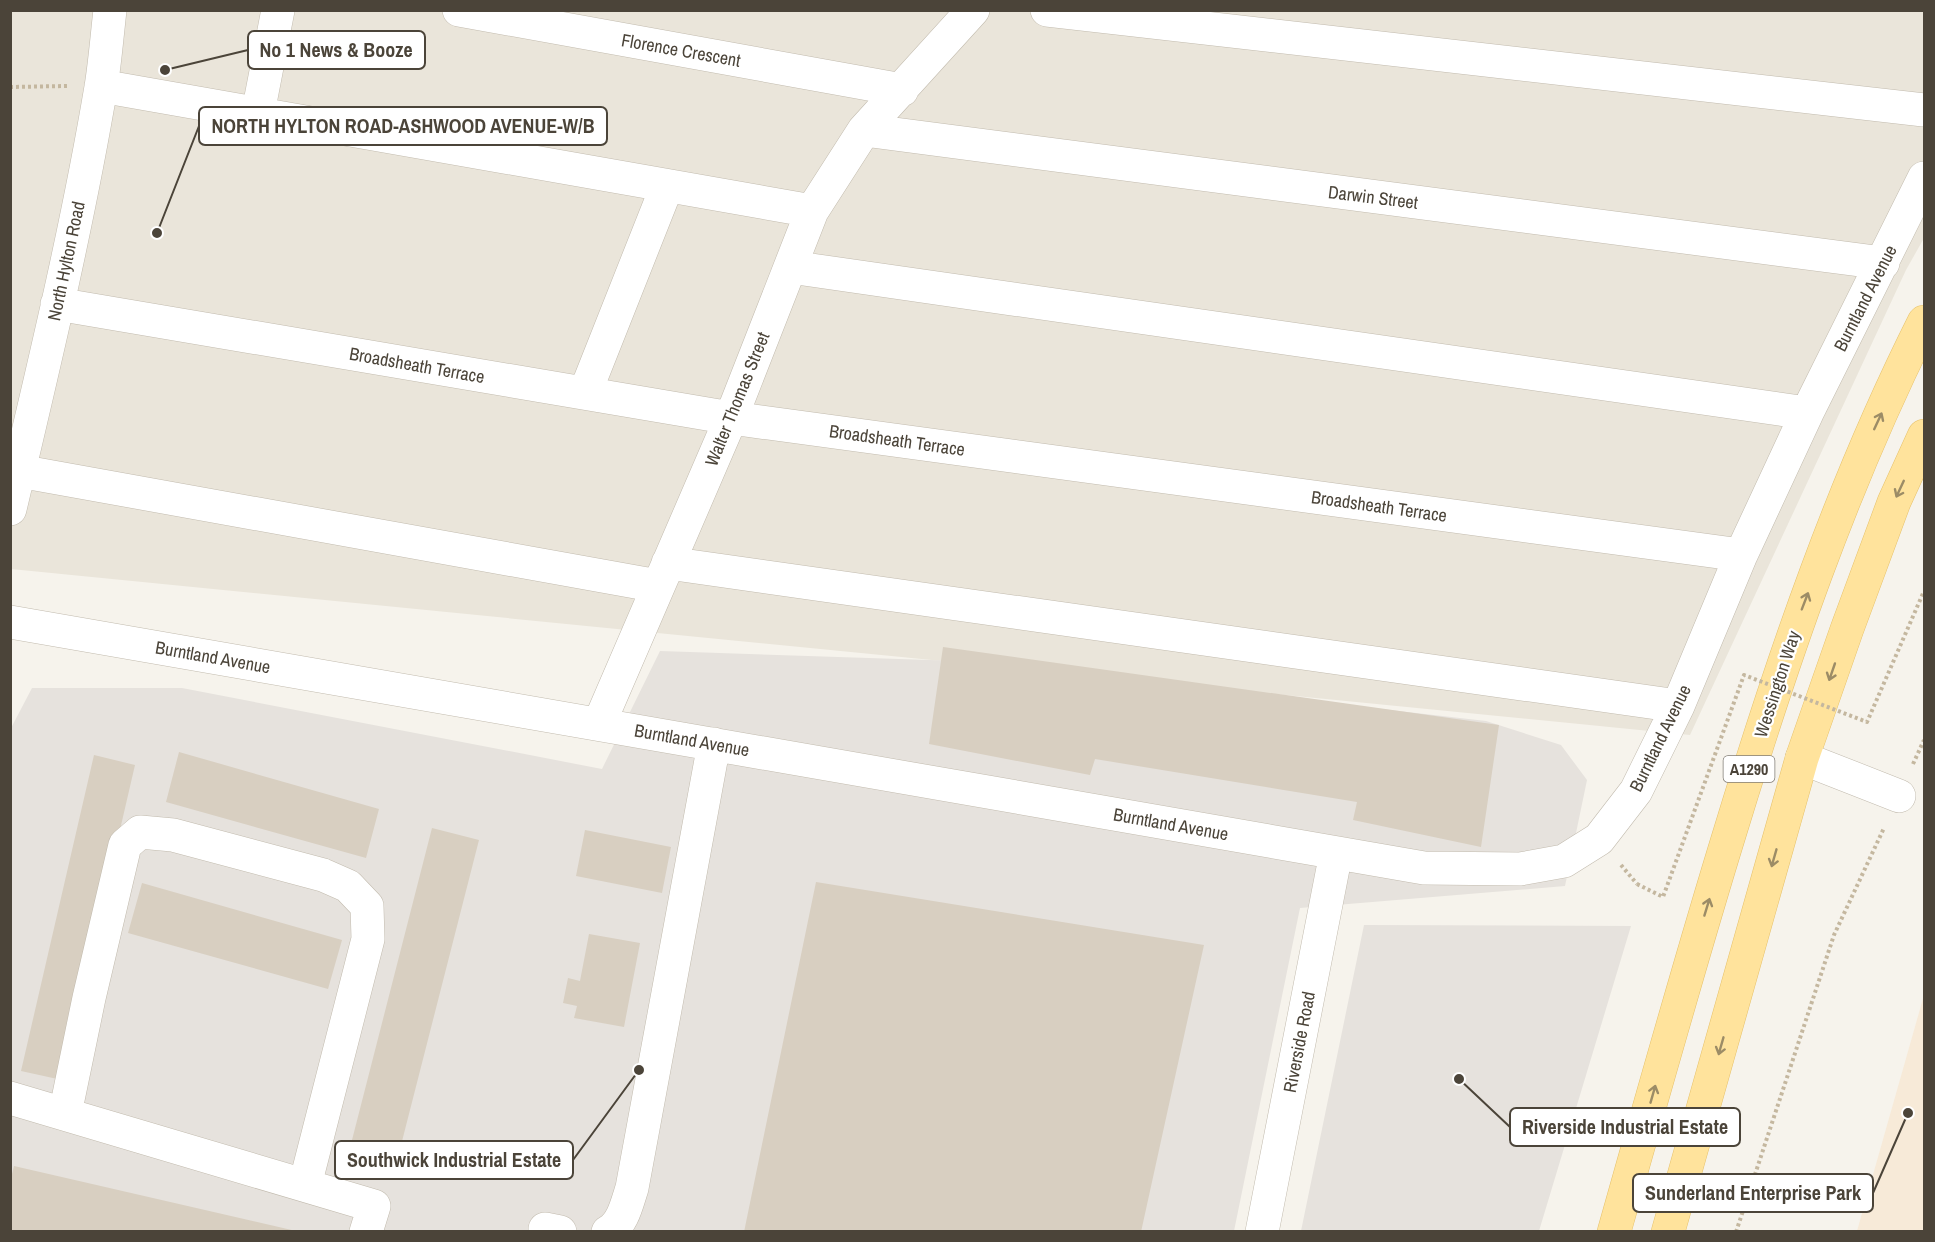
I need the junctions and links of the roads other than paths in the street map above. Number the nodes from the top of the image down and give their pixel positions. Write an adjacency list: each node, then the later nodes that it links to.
1 (110, 10): 6 (street, North Hylton Road)
2 (278, 10): 9 (street)
3 (459, 10): 7 (street, Florence Crescent)
4 (973, 10): 7 (street, Walter Thomas Street)
5 (1047, 10): 8 (street)
6 (101, 86): 9 (street); 16 (street, North Hylton Road)
7 (902, 90): 10 (street, Walter Thomas Street)
8 (1924, 110)
9 (258, 113): 12 (street)
10 (864, 130): 13 (street, Walter Thomas Street); 14 (street, Darwin Street)
11 (1924, 178): 14 (street, Burntland Avenue)
12 (667, 186): 13 (street); 18 (street)
13 (812, 211): 15 (street, Walter Thomas Street)
14 (1883, 263): 19 (street, Burntland Avenue)
15 (790, 267): 19 (street); 20 (street, Walter Thomas Street)
16 (57, 304): 18 (street, Broadsheath Terrace); 22 (street, North Hylton Road)
17 (1924, 322): 39 (main road, Wessington Way / A1290, one-way to 17)
18 (585, 393): 20 (street, Broadsheath Terrace)
19 (1807, 413): 24 (street, Burntland Avenue)
20 (730, 418): 24 (street, Broadsheath Terrace); 25 (street, Walter Thomas Street)
21 (1924, 436): 30 (main road, A1290, one-way to 30)
22 (19, 471): 23 (street, North Hylton Road); 25 (street)
23 (10, 509)
24 (1741, 555): 27 (street, Burntland Avenue)
25 (663, 575): 27 (street); 28 (street, Walter Thomas Street)
26 (10, 622): 28 (street, Burntland Avenue)
27 (1678, 706): 32 (street, Burntland Avenue)
28 (599, 724): 29 (street, Burntland Avenue)
29 (714, 744): 32 (street, Burntland Avenue); 37 (street)
30 (1802, 758): 31 (street); 40 (main road, A1290, one-way to 40)
31 (1899, 796)
32 (1336, 854): 38 (street, Riverside Road)
33 (10, 1098): 34 (street)
34 (65, 1114): 35 (street); 35 (street)
35 (305, 1185): 36 (street)
36 (366, 1232)
37 (608, 1232)
38 (1262, 1232)
39 (1614, 1232)
40 (1668, 1232)

